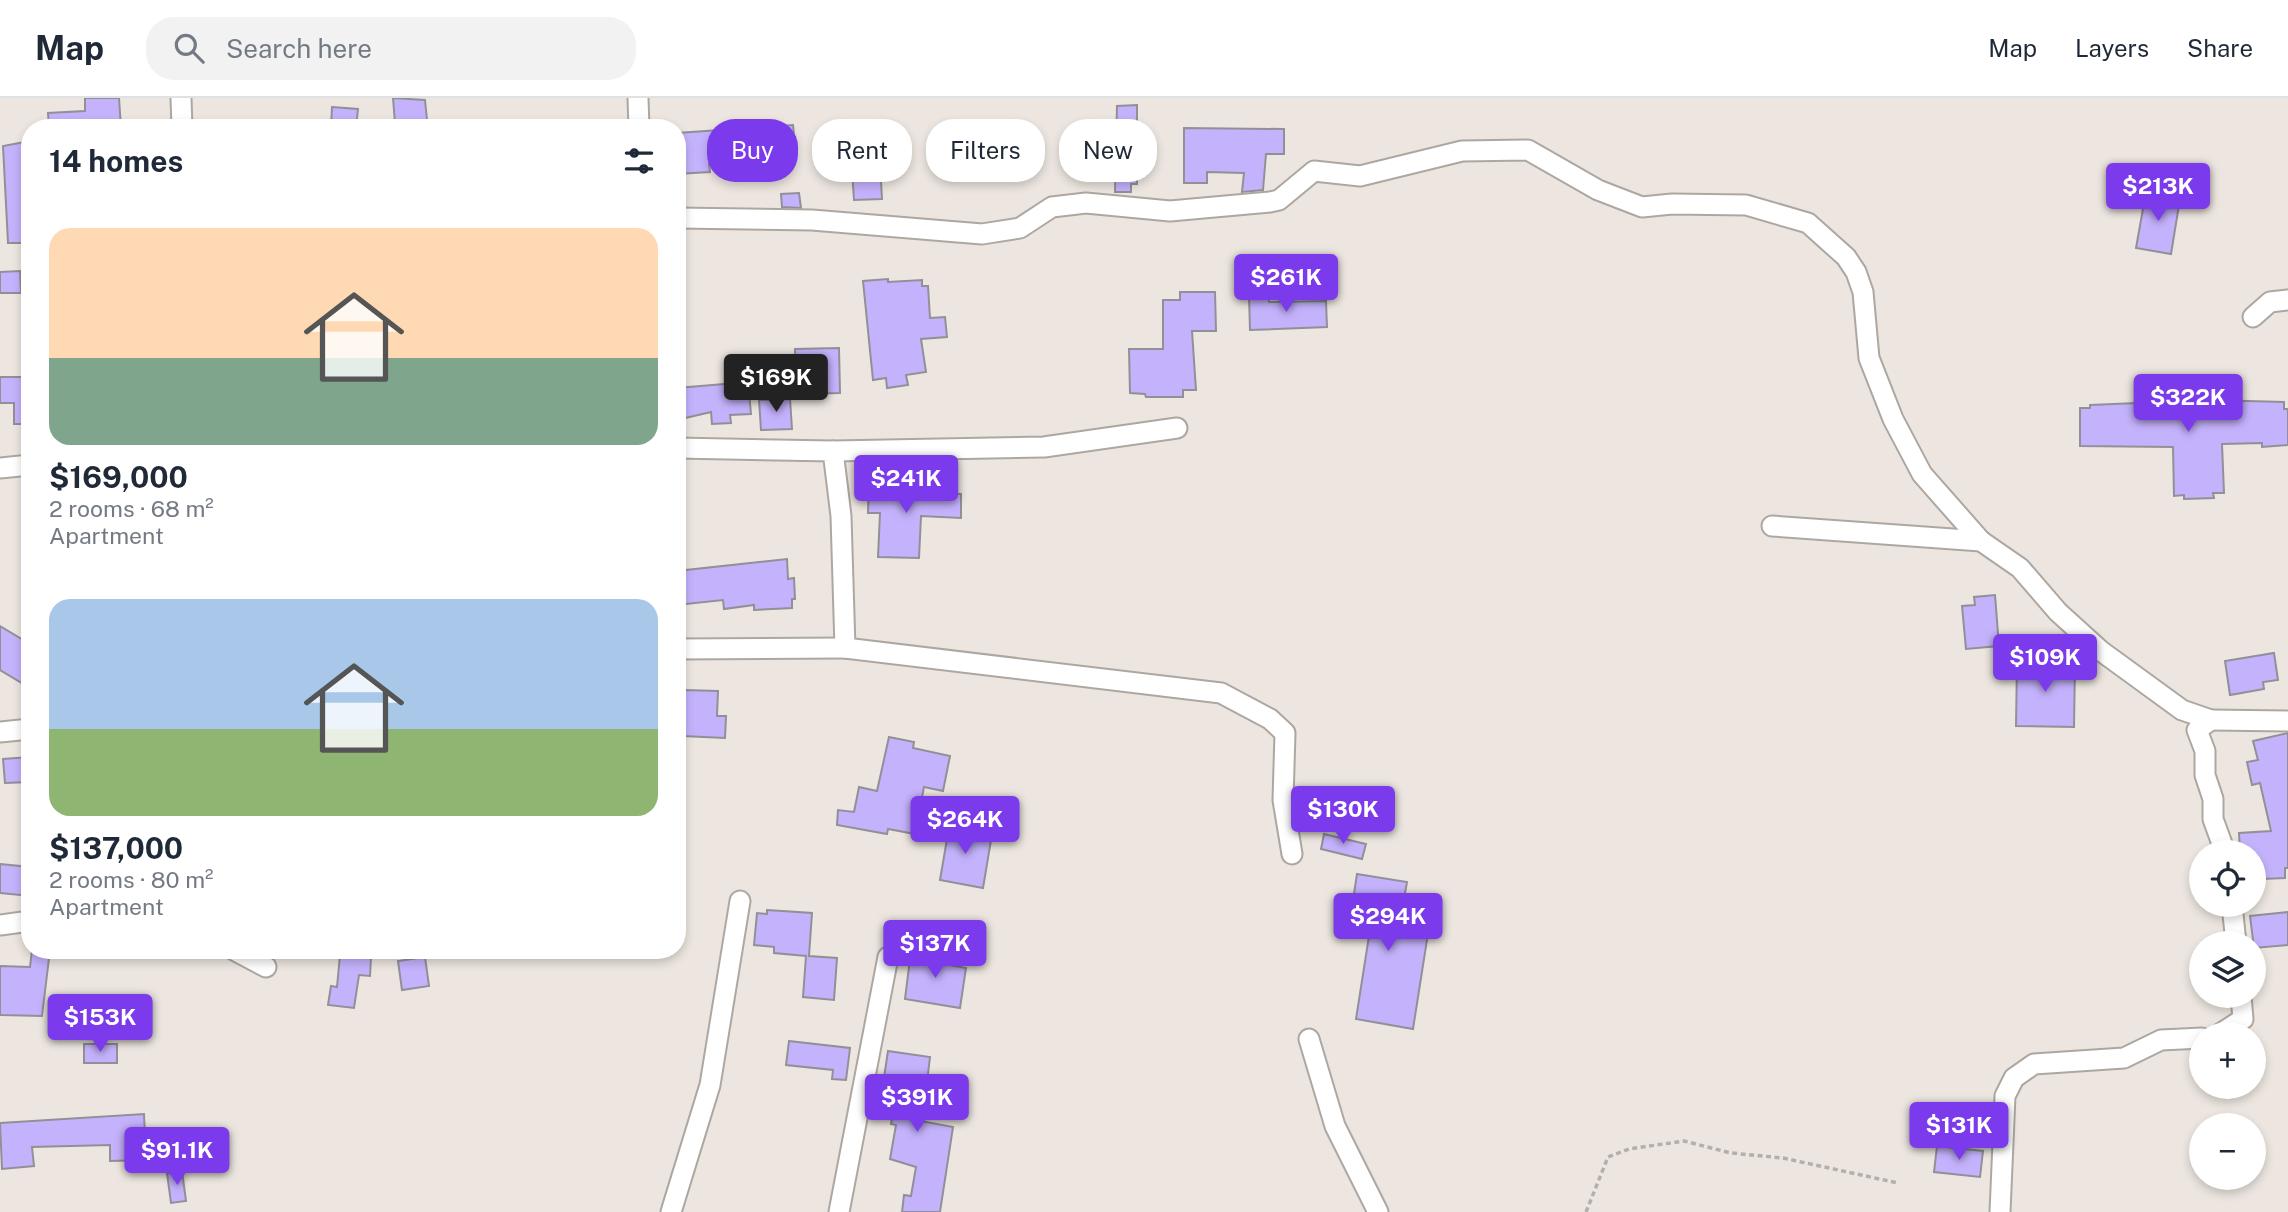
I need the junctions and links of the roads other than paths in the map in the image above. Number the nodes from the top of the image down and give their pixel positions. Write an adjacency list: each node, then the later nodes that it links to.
1 (181, 98): 3 (street)
2 (638, 98): 4 (street)
3 (182, 119)
4 (639, 119)
5 (686, 218): 14 (street)
6 (2288, 300): 7 (street)
7 (2253, 317)
8 (1177, 428): 10 (street)
9 (686, 448): 10 (street)
10 (833, 451): 15 (street)
11 (21, 466): 12 (street)
12 (0, 468)
13 (1772, 526): 14 (street)
14 (1981, 541): 17 (street)
15 (845, 648): 16 (street); 22 (street)
16 (686, 649)
17 (2211, 720): 18 (street); 21 (street)
18 (2288, 721)
19 (21, 730): 20 (street)
20 (0, 732)
21 (2221, 840)
22 (1292, 854)
23 (740, 901): 31 (street)
24 (21, 922): 25 (street)
25 (0, 925)
26 (887, 957): 32 (street)
27 (250, 959): 28 (street)
28 (266, 967)
29 (1309, 1039): 33 (street)
30 (2189, 1039): 34 (street)
31 (671, 1212)
32 (839, 1212)
33 (1378, 1212)
34 (2000, 1212)

